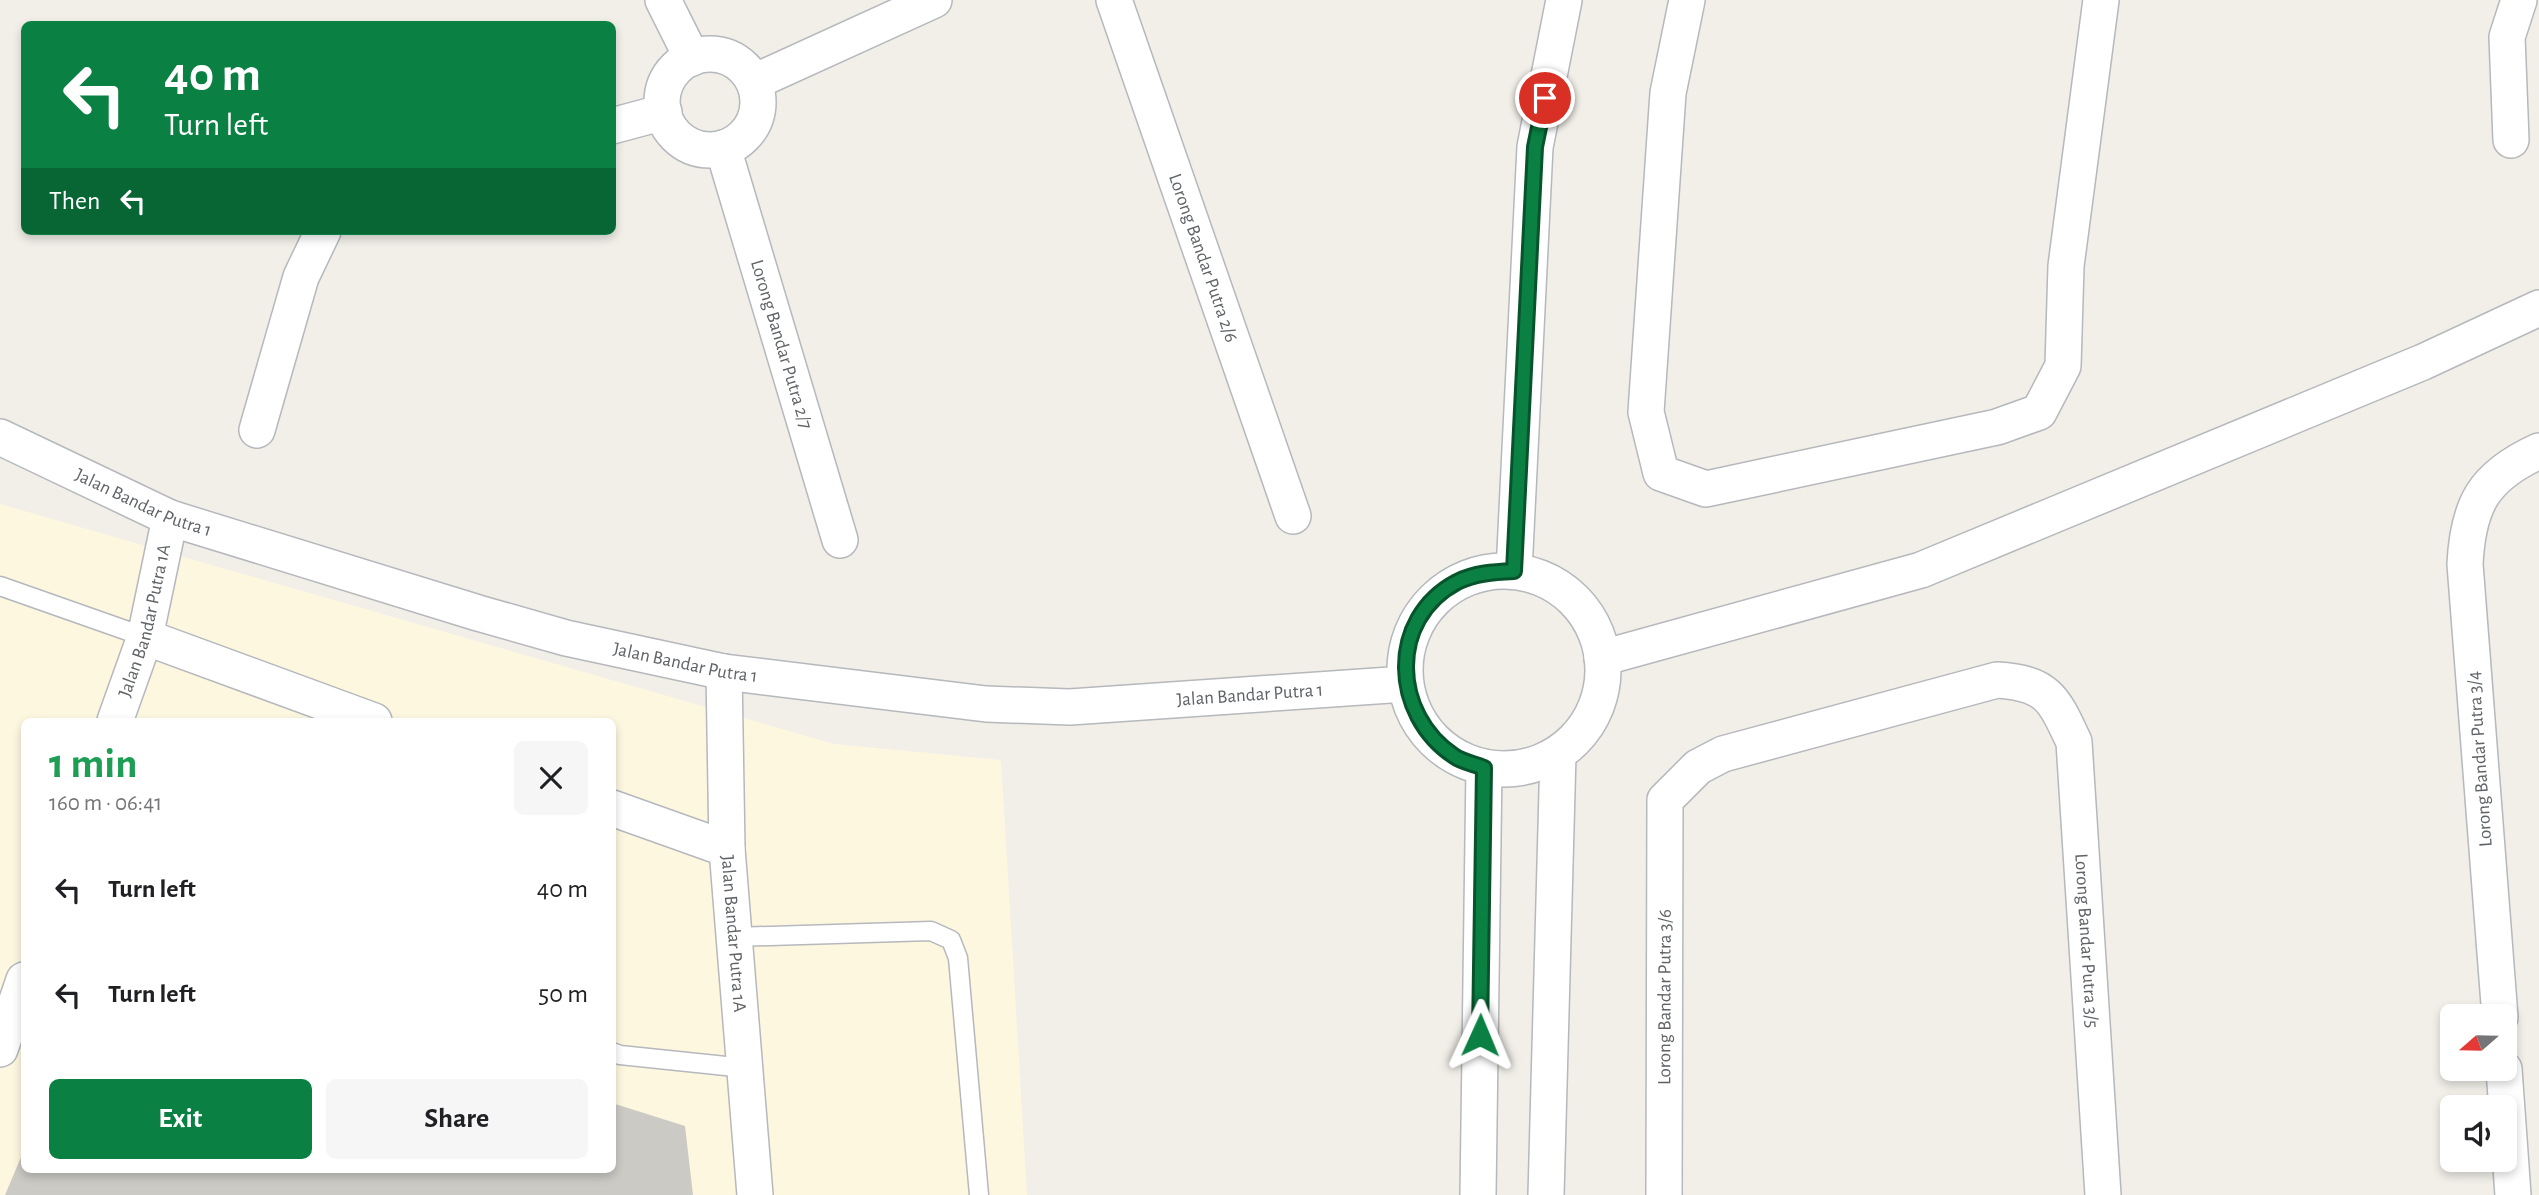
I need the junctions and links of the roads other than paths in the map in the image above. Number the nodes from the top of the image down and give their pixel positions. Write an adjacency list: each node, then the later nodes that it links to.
1 (663, 0): 8 (street)
2 (934, 0): 9 (street)
3 (1114, 0): 19 (street, Lorong Bandar Putra 2/6)
4 (1564, 0): 22 (street)
5 (1687, 0): 6 (street)
6 (2101, 0)
7 (2519, 0): 12 (street)
8 (692, 58): 9 (street); 10 (street)
9 (754, 82): 13 (street)
10 (664, 112): 11 (street); 13 (street)
11 (616, 125)
12 (2511, 140)
13 (723, 148): 21 (street, Lorong Bandar Putra 2/7)
14 (321, 235): 16 (street)
15 (2539, 308): 25 (street)
16 (257, 429)
17 (0, 438): 20 (street, Jalan Bandar Putra 1)
18 (2539, 451): 37 (street, Lorong Bandar Putra 3/4)
19 (1293, 516)
20 (170, 518): 24 (street, Jalan Bandar Putra 1A); 26 (street, Jalan Bandar Putra 1)
21 (840, 540)
22 (1514, 571): 25 (street); 27 (street)
23 (0, 586): 24 (lane)
24 (145, 637): 29 (street, Jalan Bandar Putra 1A); 30 (street)
25 (1602, 658): 31 (street)
26 (724, 672): 27 (street, Jalan Bandar Putra 1); 34 (street, Jalan Bandar Putra 1A)
27 (1405, 684): 32 (street)
28 (2046, 693): 46 (street, Lorong Bandar Putra 3/6); 47 (street, Lorong Bandar Putra 3/5)
29 (116, 718)
30 (366, 718)
31 (1558, 754): 32 (street); 45 (street)
32 (1484, 768): 44 (street)
33 (616, 809): 34 (street)
34 (727, 849): 35 (street, Jalan Bandar Putra 1A)
35 (734, 937): 40 (street, Jalan Bandar Putra 1A); 43 (lane)
36 (21, 989): 38 (street)
37 (2499, 1004)
38 (0, 1049)
39 (616, 1054): 40 (lane)
40 (745, 1068): 42 (street, Jalan Bandar Putra 1A)
41 (2505, 1082): 48 (street)
42 (755, 1195)
43 (979, 1195)
44 (1478, 1195)
45 (1546, 1195)
46 (1664, 1195)
47 (2103, 1195)
48 (2513, 1195)

